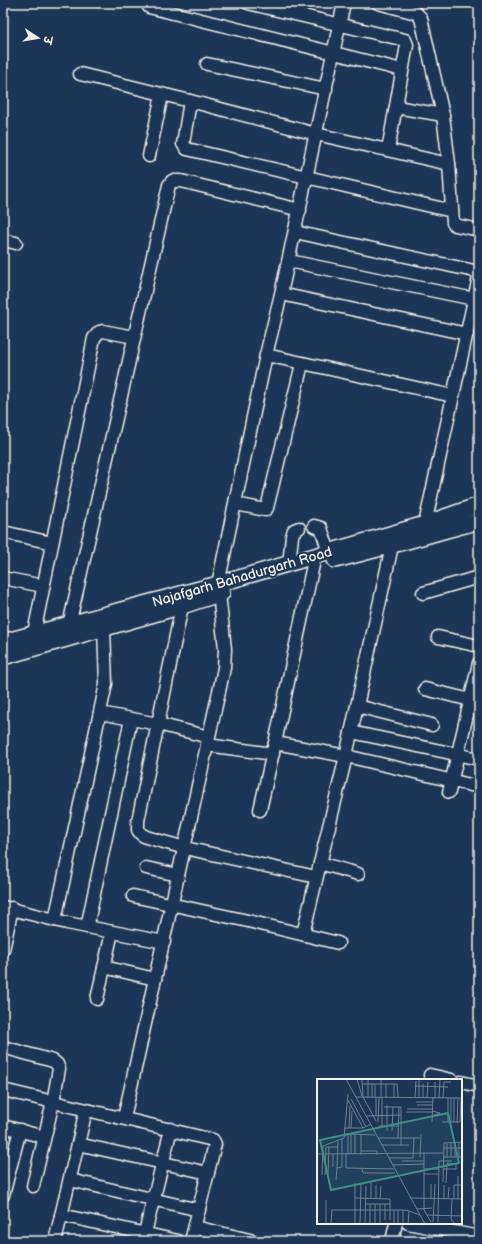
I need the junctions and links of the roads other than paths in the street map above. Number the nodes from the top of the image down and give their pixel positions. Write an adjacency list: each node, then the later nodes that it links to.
1 (248, 3): 5 (street)
2 (344, 3): 5 (street)
3 (378, 3): 14 (street)
4 (149, 7): 6 (street)
5 (340, 24): 6 (street); 8 (street)
6 (334, 52): 8 (street); 10 (street)
7 (207, 64): 10 (street)
8 (402, 70): 13 (street)
9 (80, 74): 11 (street)
10 (326, 89): 15 (street)
11 (162, 94): 12 (street); 17 (street)
12 (190, 101): 15 (street); 19 (street)
13 (396, 107): 14 (street); 16 (street)
14 (443, 115): 18 (street)
15 (316, 134): 16 (street); 19 (street)
16 (388, 150): 18 (street)
17 (149, 156)
18 (449, 164): 21 (street)
19 (307, 176): 20 (street); 21 (street)
20 (300, 210): 23 (street); 32 (street)
21 (452, 211): 22 (street)
22 (479, 230)
23 (295, 232): 26 (street); 27 (street)
24 (3, 240): 25 (street)
25 (16, 243)
26 (289, 260): 29 (street); 30 (street)
27 (479, 272)
28 (479, 277): 30 (street)
29 (281, 294): 31 (street); 33 (street)
30 (474, 299): 31 (street)
31 (467, 334): 35 (street)
32 (134, 337): 43 (street); 54 (street)
33 (266, 355): 34 (street); 36 (street)
34 (302, 364): 35 (street); 36 (street)
35 (453, 396): 39 (street)
36 (236, 504): 51 (street)
37 (479, 505): 39 (main road, Najafgarh Bahadurgarh Road)
38 (479, 522): 44 (main road, Najafgarh Bahadurgarh Road)
39 (425, 524): 45 (main road, Najafgarh Bahadurgarh Road)
40 (314, 526): 45 (street)
41 (299, 528): 46 (street)
42 (3, 532): 43 (street)
43 (52, 543): 50 (street)
44 (392, 546): 47 (main road, Najafgarh Bahadurgarh Road); 64 (street)
45 (329, 552): 46 (main road, Najafgarh Bahadurgarh Road)
46 (289, 564): 51 (main road, Najafgarh Bahadurgarh Road)
47 (313, 565): 51 (main road, Najafgarh Bahadurgarh Road); 71 (street)
48 (479, 576): 52 (street)
49 (3, 578): 50 (street)
50 (43, 586): 56 (street)
51 (219, 589): 53 (main road, Najafgarh Bahadurgarh Road); 54 (main road, Najafgarh Bahadurgarh Road); 70 (street)
52 (423, 593)
53 (182, 606): 55 (main road, Najafgarh Bahadurgarh Road); 67 (street)
54 (69, 625): 56 (main road, Najafgarh Bahadurgarh Road)
55 (104, 628): 60 (main road, Najafgarh Bahadurgarh Road); 65 (street)
56 (34, 633): 58 (main road, Najafgarh Bahadurgarh Road)
57 (438, 637): 59 (street)
58 (3, 642)
59 (479, 646)
60 (3, 657)
61 (479, 663): 63 (street)
62 (425, 689): 63 (street)
63 (475, 701): 72 (street)
64 (357, 706): 68 (street); 69 (street)
65 (100, 713): 66 (street); 87 (street)
66 (131, 719): 67 (street); 88 (street)
67 (158, 724): 70 (street); 78 (street)
68 (432, 724)
69 (351, 732): 72 (street); 73 (street)
70 (208, 741): 71 (street); 78 (street)
71 (274, 748): 73 (street); 77 (street)
72 (457, 754): 74 (street); 75 (street)
73 (346, 756): 75 (street); 79 (street)
74 (479, 759)
75 (450, 786): 76 (street)
76 (479, 787)
77 (260, 810)
78 (185, 848): 82 (street); 83 (street)
79 (320, 863): 81 (street); 83 (street)
80 (146, 868): 82 (street)
81 (358, 874)
82 (178, 876): 85 (street)
83 (316, 877): 90 (street)
84 (133, 896): 85 (street)
85 (172, 905): 90 (street); 91 (street)
86 (8, 907): 87 (street); 93 (street)
87 (55, 920): 88 (street)
88 (87, 927): 89 (street)
89 (112, 932): 91 (street); 94 (street)
90 (302, 934): 92 (street)
91 (164, 942): 95 (street)
92 (338, 943)
93 (3, 950)
94 (104, 967): 95 (street); 96 (street)
95 (155, 979): 105 (street)
96 (97, 999)
97 (3, 1047): 103 (street)
98 (430, 1075): 99 (street)
99 (448, 1079)
100 (462, 1082): 101 (street)
101 (479, 1086)
102 (3, 1090): 103 (street)
103 (53, 1102): 104 (street); 109 (street)
104 (86, 1110): 105 (street); 110 (street)
105 (124, 1118): 107 (street)
106 (3, 1126): 108 (street)
107 (171, 1129): 111 (street); 112 (street)
108 (20, 1130): 109 (street); 115 (street)
109 (44, 1137): 114 (street)
110 (78, 1144): 111 (street); 113 (street)
111 (162, 1163): 112 (street); 116 (street)
112 (208, 1173): 117 (street)
113 (70, 1180): 116 (street); 118 (street)
114 (33, 1186)
115 (3, 1195)
116 (153, 1199): 117 (street); 123 (street)
117 (199, 1210): 122 (street)
118 (61, 1215): 123 (street); 125 (street)
119 (396, 1224): 129 (street)
120 (420, 1224): 121 (street)
121 (432, 1225): 124 (street)
122 (195, 1227): 127 (street); 128 (street)
123 (144, 1237): 126 (street)
124 (479, 1237)
125 (55, 1241)
126 (178, 1241)
127 (191, 1241)
128 (254, 1241)
129 (392, 1241)

